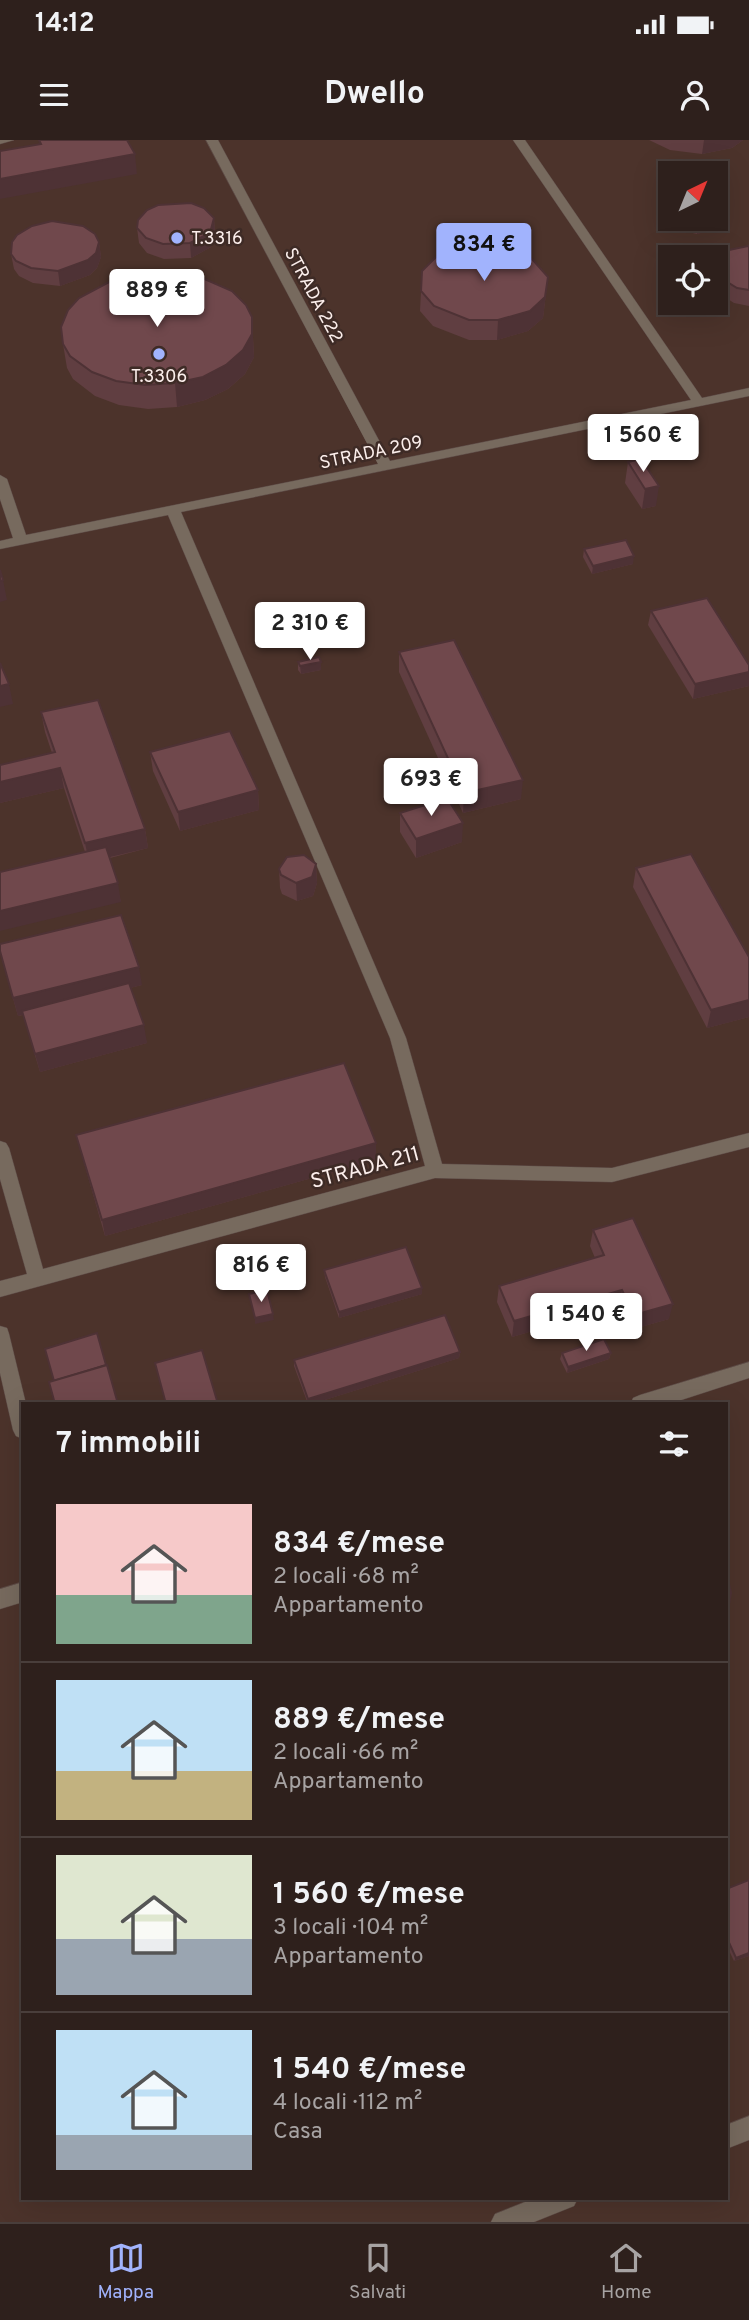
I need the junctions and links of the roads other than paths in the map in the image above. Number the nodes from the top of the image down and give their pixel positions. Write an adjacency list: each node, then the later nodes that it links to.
1 (9, 140): 4 (lane)
2 (212, 140): 7 (lane, STRADA 222)
3 (519, 140): 6 (lane)
4 (0, 141)
5 (749, 392): 6 (lane, STRADA 209)
6 (699, 402): 7 (lane, STRADA 209)
7 (386, 467): 9 (lane, STRADA 209)
8 (0, 480): 10 (lane)
9 (173, 510): 10 (lane, STRADA 209); 14 (lane)
10 (21, 541): 11 (lane, STRADA 209)
11 (0, 545)
12 (749, 1140): 14 (lane, STRADA 211)
13 (0, 1148): 15 (lane)
14 (435, 1171): 15 (lane, STRADA 211)
15 (37, 1279): 16 (lane, STRADA 211)
16 (0, 1289)
17 (0, 1335): 20 (lane)
18 (749, 1370): 19 (lane)
19 (646, 1402)
20 (21, 1422)
21 (21, 1593): 22 (lane)
22 (0, 1599)
23 (749, 2129): 24 (lane)
24 (728, 2136)
25 (561, 2200): 26 (lane)
26 (503, 2222)

